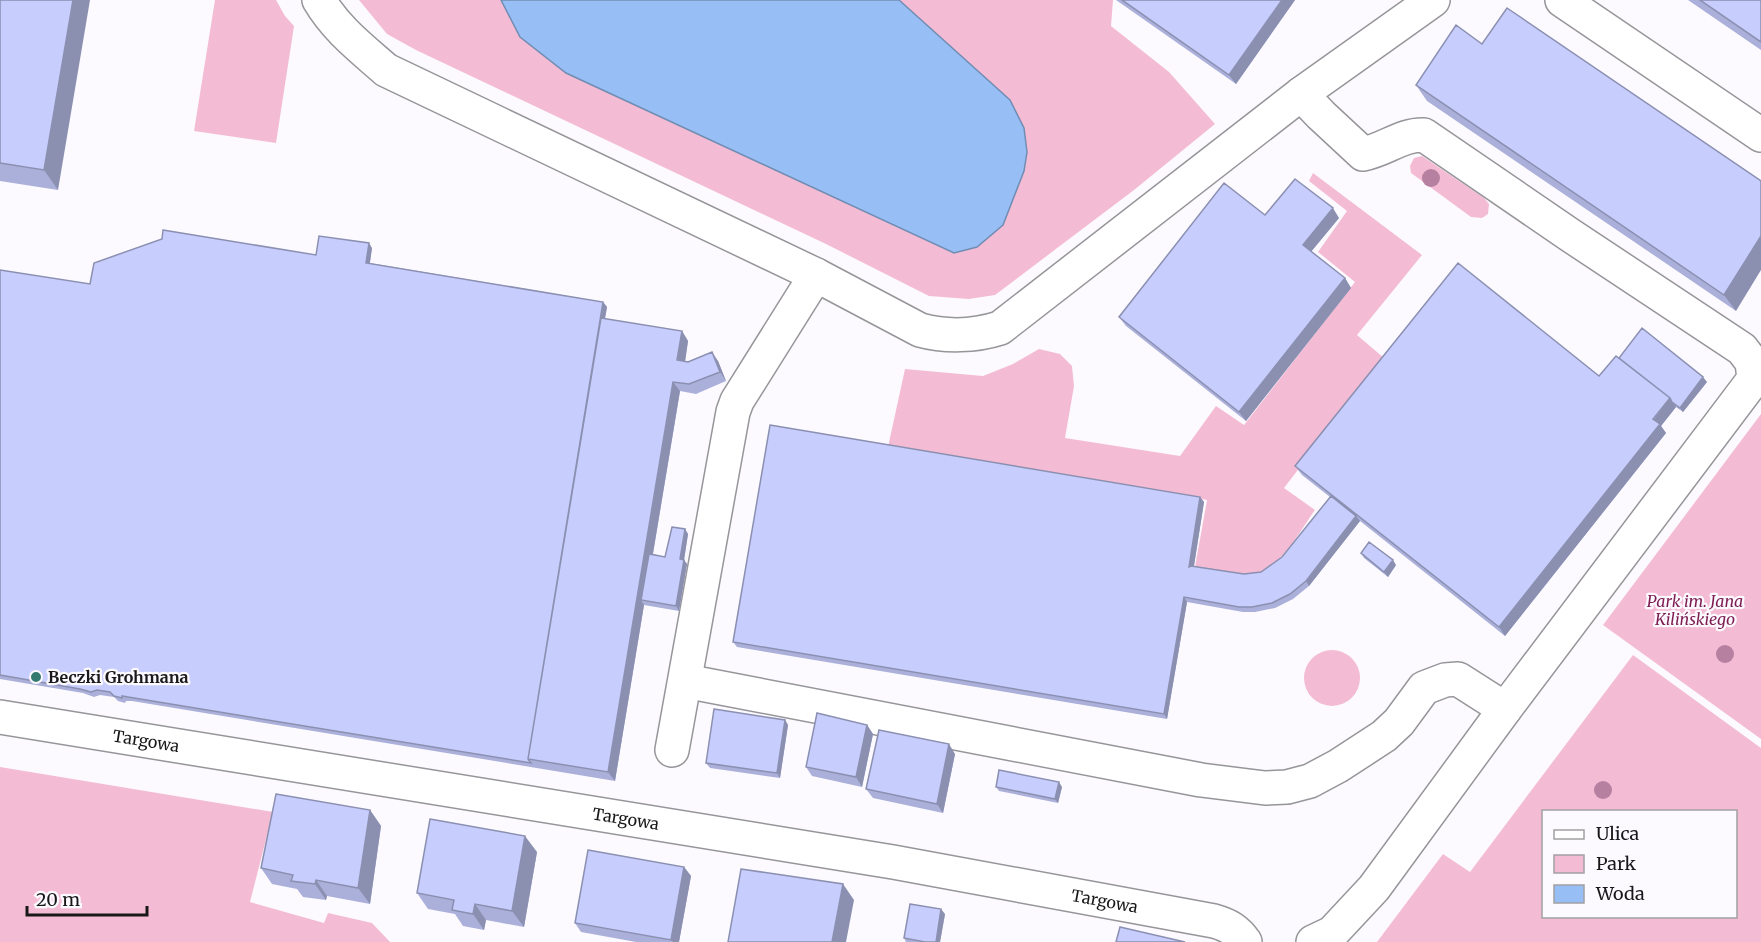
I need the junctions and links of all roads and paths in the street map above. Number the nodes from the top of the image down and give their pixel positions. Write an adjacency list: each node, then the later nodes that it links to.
1 (319, 0): 6 (street)
2 (1433, 0): 4 (street)
3 (1562, 0): 5 (street)
4 (1301, 94): 6 (street); 8 (street)
5 (1761, 135)
6 (816, 275): 7 (street)
7 (685, 681): 8 (street); 10 (street)
8 (1505, 709): 12 (street)
9 (0, 717): 11 (street, Targowa)
10 (672, 750)
11 (1245, 942)
12 (1313, 942)

